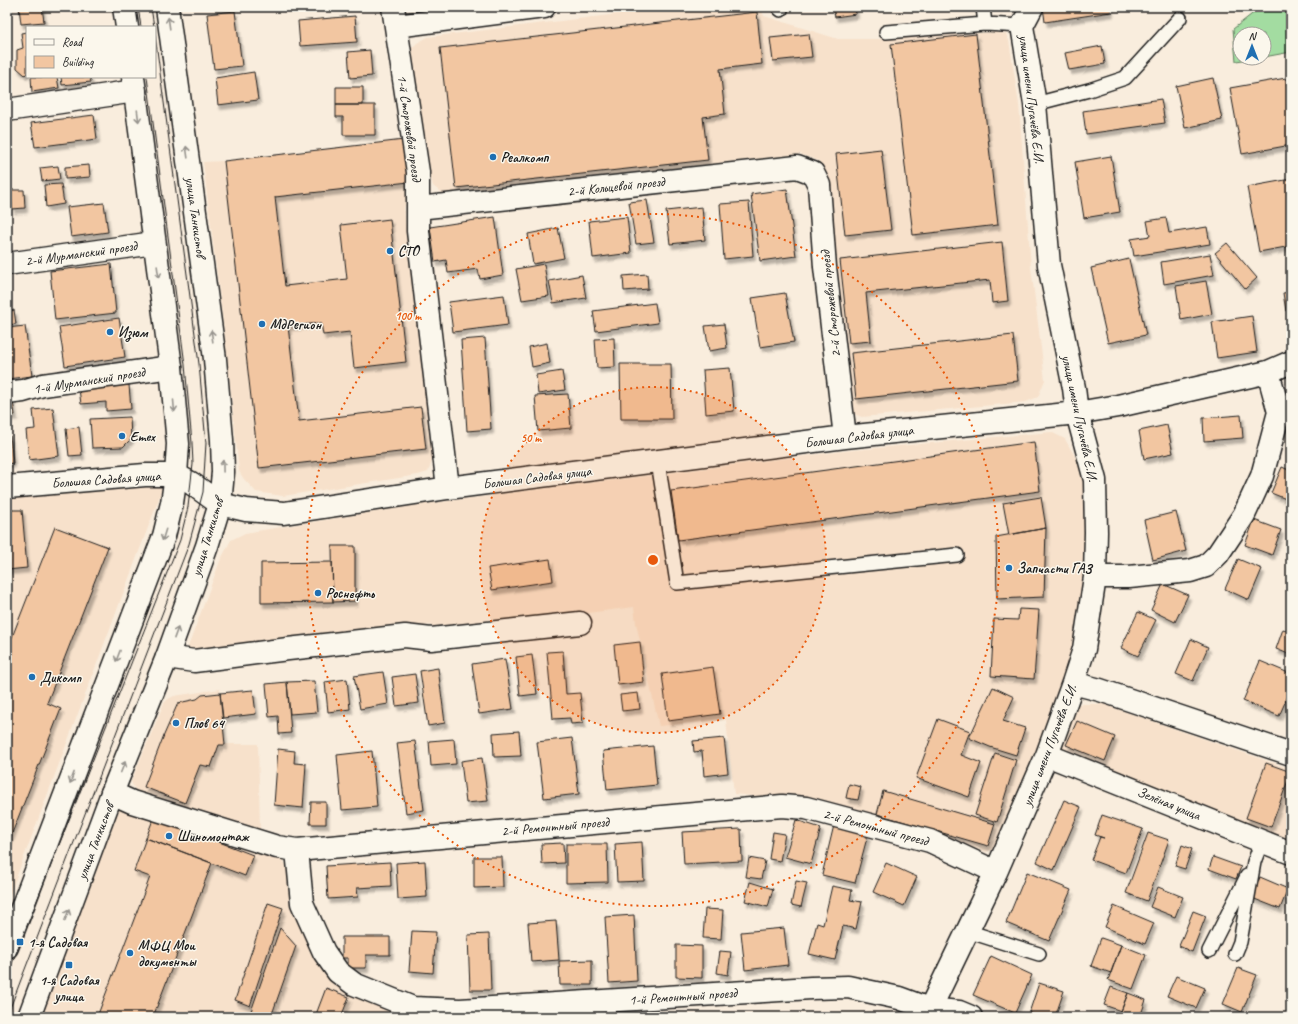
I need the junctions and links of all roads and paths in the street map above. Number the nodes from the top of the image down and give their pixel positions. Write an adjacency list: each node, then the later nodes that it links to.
1 (124, 7): 9 (street)
2 (167, 7): 29 (street, улица Танкистов, one-way to 2)
3 (544, 7): 6 (street)
4 (983, 7): 8 (lane)
5 (1032, 7): 10 (street, улица имени Пугачёва Е.И.)
6 (395, 17): 16 (street, 1-й Сторожевой проезд)
7 (1180, 18): 13 (lane)
8 (985, 24): 10 (lane); 11 (lane)
9 (127, 26)
10 (1022, 26): 13 (street, улица имени Пугачёва Е.И.)
11 (886, 32)
12 (134, 84): 14 (street); 17 (street, one-way to 17)
13 (1035, 104): 23 (street, улица имени Пугачёва Е.И.)
14 (7, 110)
15 (813, 173): 16 (street, 2-й Кольцевой проезд); 24 (street, 2-й Сторожевой проезд)
16 (418, 208): 28 (street, 1-й Сторожевой проезд)
17 (154, 242): 18 (street, 2-й Мурманский проезд); 20 (street, one-way to 20)
18 (7, 264)
19 (1291, 362): 21 (street, Большая Садовая улица)
20 (171, 367): 22 (street, 1-й Мурманский проезд); 26 (street, one-way to 26)
21 (1268, 372): 23 (street, Большая Садовая улица); 31 (street)
22 (7, 393)
23 (1077, 413): 24 (street, Большая Садовая улица); 31 (street, улица имени Пугачёва Е.И.)
24 (845, 437): 25 (street, Большая Садовая улица)
25 (658, 462): 28 (street, Большая Садовая улица); 30 (lane)
26 (176, 475): 27 (street, Большая Садовая улица); 29 (street, Большая Садовая улица); 44 (street, one-way to 44)
27 (7, 487)
28 (448, 488): 29 (street, Большая Садовая улица)
29 (220, 504): 33 (street, улица Танкистов, one-way to 29)
30 (957, 555)
31 (1095, 577): 34 (street, улица имени Пугачёва Е.И.)
32 (580, 623): 33 (street)
33 (167, 658): 37 (street, улица Танкистов, one-way to 33)
34 (1073, 683): 35 (street, улица имени Пугачёва Е.И.); 36 (street)
35 (1047, 754): 38 (street, Зелёная улица); 42 (street, улица имени Пугачёва Е.И.)
36 (1291, 754)
37 (112, 794): 39 (street, 2-й Ремонтный проезд); 49 (street, улица Танкистов, one-way to 37)
38 (1262, 841): 40 (street, Зелёная улица); 41 (lane)
39 (297, 850): 42 (street, 2-й Ремонтный проезд); 48 (street, 1-й Ремонтный проезд)
40 (1291, 853)
41 (1254, 862): 45 (lane); 47 (lane)
42 (996, 872): 43 (street, улица имени Пугачёва Е.И.)
43 (967, 931): 46 (lane); 48 (street, улица имени Пугачёва Е.И.)
44 (7, 947)
45 (1209, 951)
46 (1038, 954)
47 (1234, 954)
48 (928, 1013): 50 (street, 1-й Ремонтный проезд)
49 (29, 1017)
50 (971, 1017)

